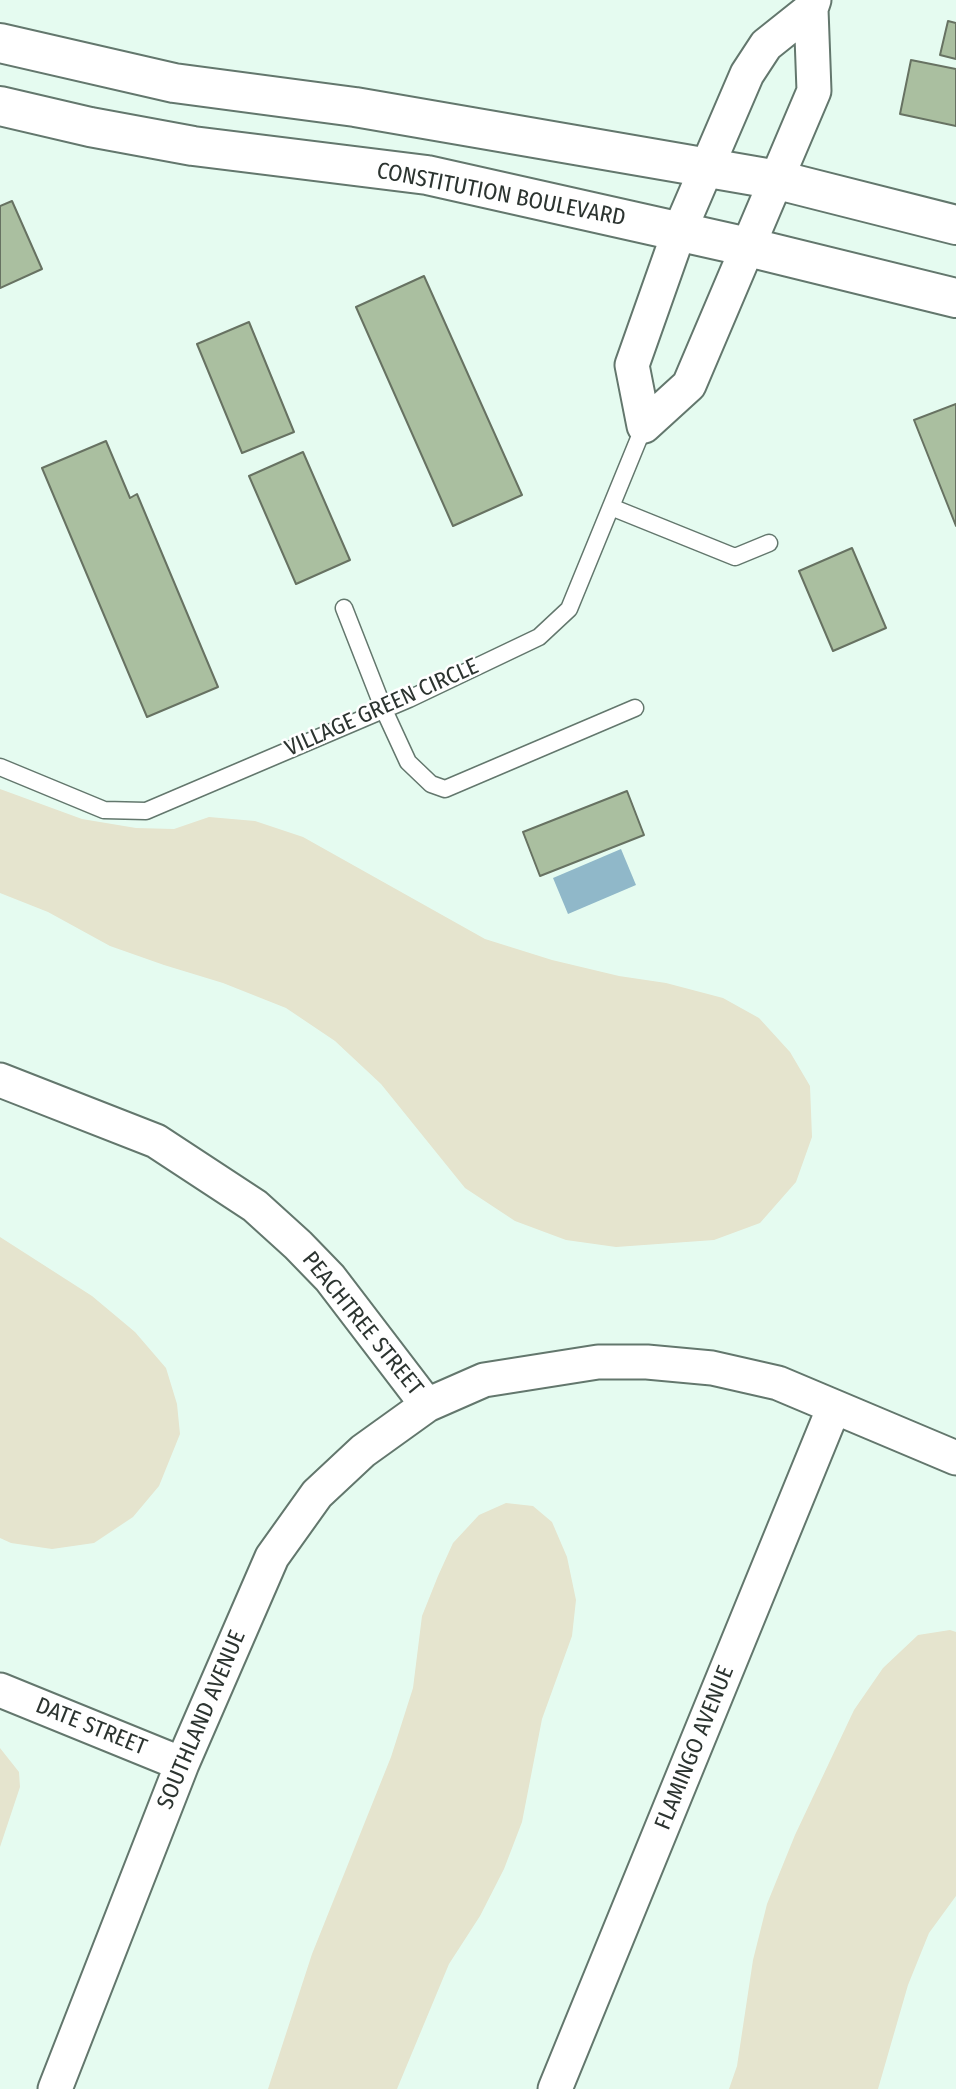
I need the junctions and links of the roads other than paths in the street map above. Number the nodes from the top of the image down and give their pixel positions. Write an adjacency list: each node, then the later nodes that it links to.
1 (813, 5): 4 (street); 5 (street, VILLAGE GREEN CIRCLE)
2 (0, 43): 4 (street)
3 (0, 106): 7 (street, CONSTITUTION BOULEVARD)
4 (706, 167): 5 (street); 7 (street)
5 (778, 180): 6 (street); 8 (street, VILLAGE GREEN CIRCLE)
6 (956, 225)
7 (679, 232): 8 (street, CONSTITUTION BOULEVARD); 10 (street)
8 (748, 247): 9 (street, CONSTITUTION BOULEVARD); 10 (street, VILLAGE GREEN CIRCLE)
9 (956, 298)
10 (644, 426): 11 (lane, VILLAGE GREEN CIRCLE)
11 (611, 507): 12 (lane); 15 (lane, VILLAGE GREEN CIRCLE)
12 (769, 543)
13 (344, 608): 15 (lane)
14 (635, 708): 15 (lane)
15 (384, 710): 16 (lane, VILLAGE GREEN CIRCLE)
16 (0, 767)
17 (0, 1080): 18 (street, PEACHTREE STREET)
18 (428, 1405): 19 (street, PEACHTREE STREET); 22 (street, SOUTHLAND AVENUE)
19 (834, 1407): 20 (street, PEACHTREE STREET); 24 (street, FLAMINGO AVENUE)
20 (956, 1458)
21 (0, 1690): 22 (street, DATE STREET)
22 (183, 1764): 23 (street, SOUTHLAND AVENUE)
23 (55, 2089)
24 (555, 2089)

